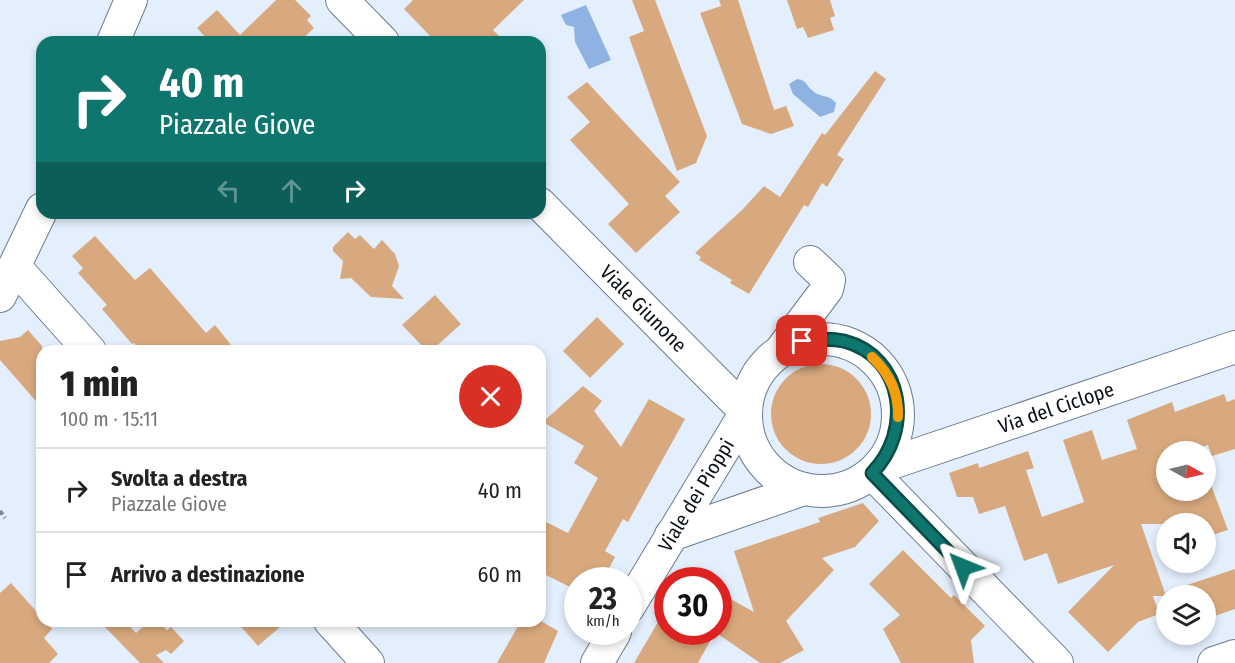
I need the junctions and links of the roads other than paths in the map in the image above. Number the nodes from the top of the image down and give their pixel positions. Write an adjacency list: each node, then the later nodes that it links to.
1 (131, 0): 3 (street)
2 (342, 0): 4 (street)
3 (116, 36)
4 (377, 36)
5 (546, 210): 13 (street, Viale Giunone)
6 (38, 219): 8 (street)
7 (810, 262): 12 (street)
8 (16, 268): 9 (street); 10 (street)
9 (0, 296)
10 (85, 345)
11 (1235, 347): 14 (street, Via del Ciclope)
12 (782, 349): 13 (street); 14 (street)
13 (746, 412): 15 (street); 16 (street, Viale dei Pioppi)
14 (875, 470): 15 (street); 23 (street)
15 (804, 489): 16 (street)
16 (671, 535): 17 (street, Viale dei Pioppi)
17 (642, 584)
18 (335, 627): 21 (street)
19 (607, 645): 22 (street)
20 (1235, 656): 24 (street)
21 (368, 663)
22 (597, 663)
23 (1057, 663)
24 (1214, 663)

